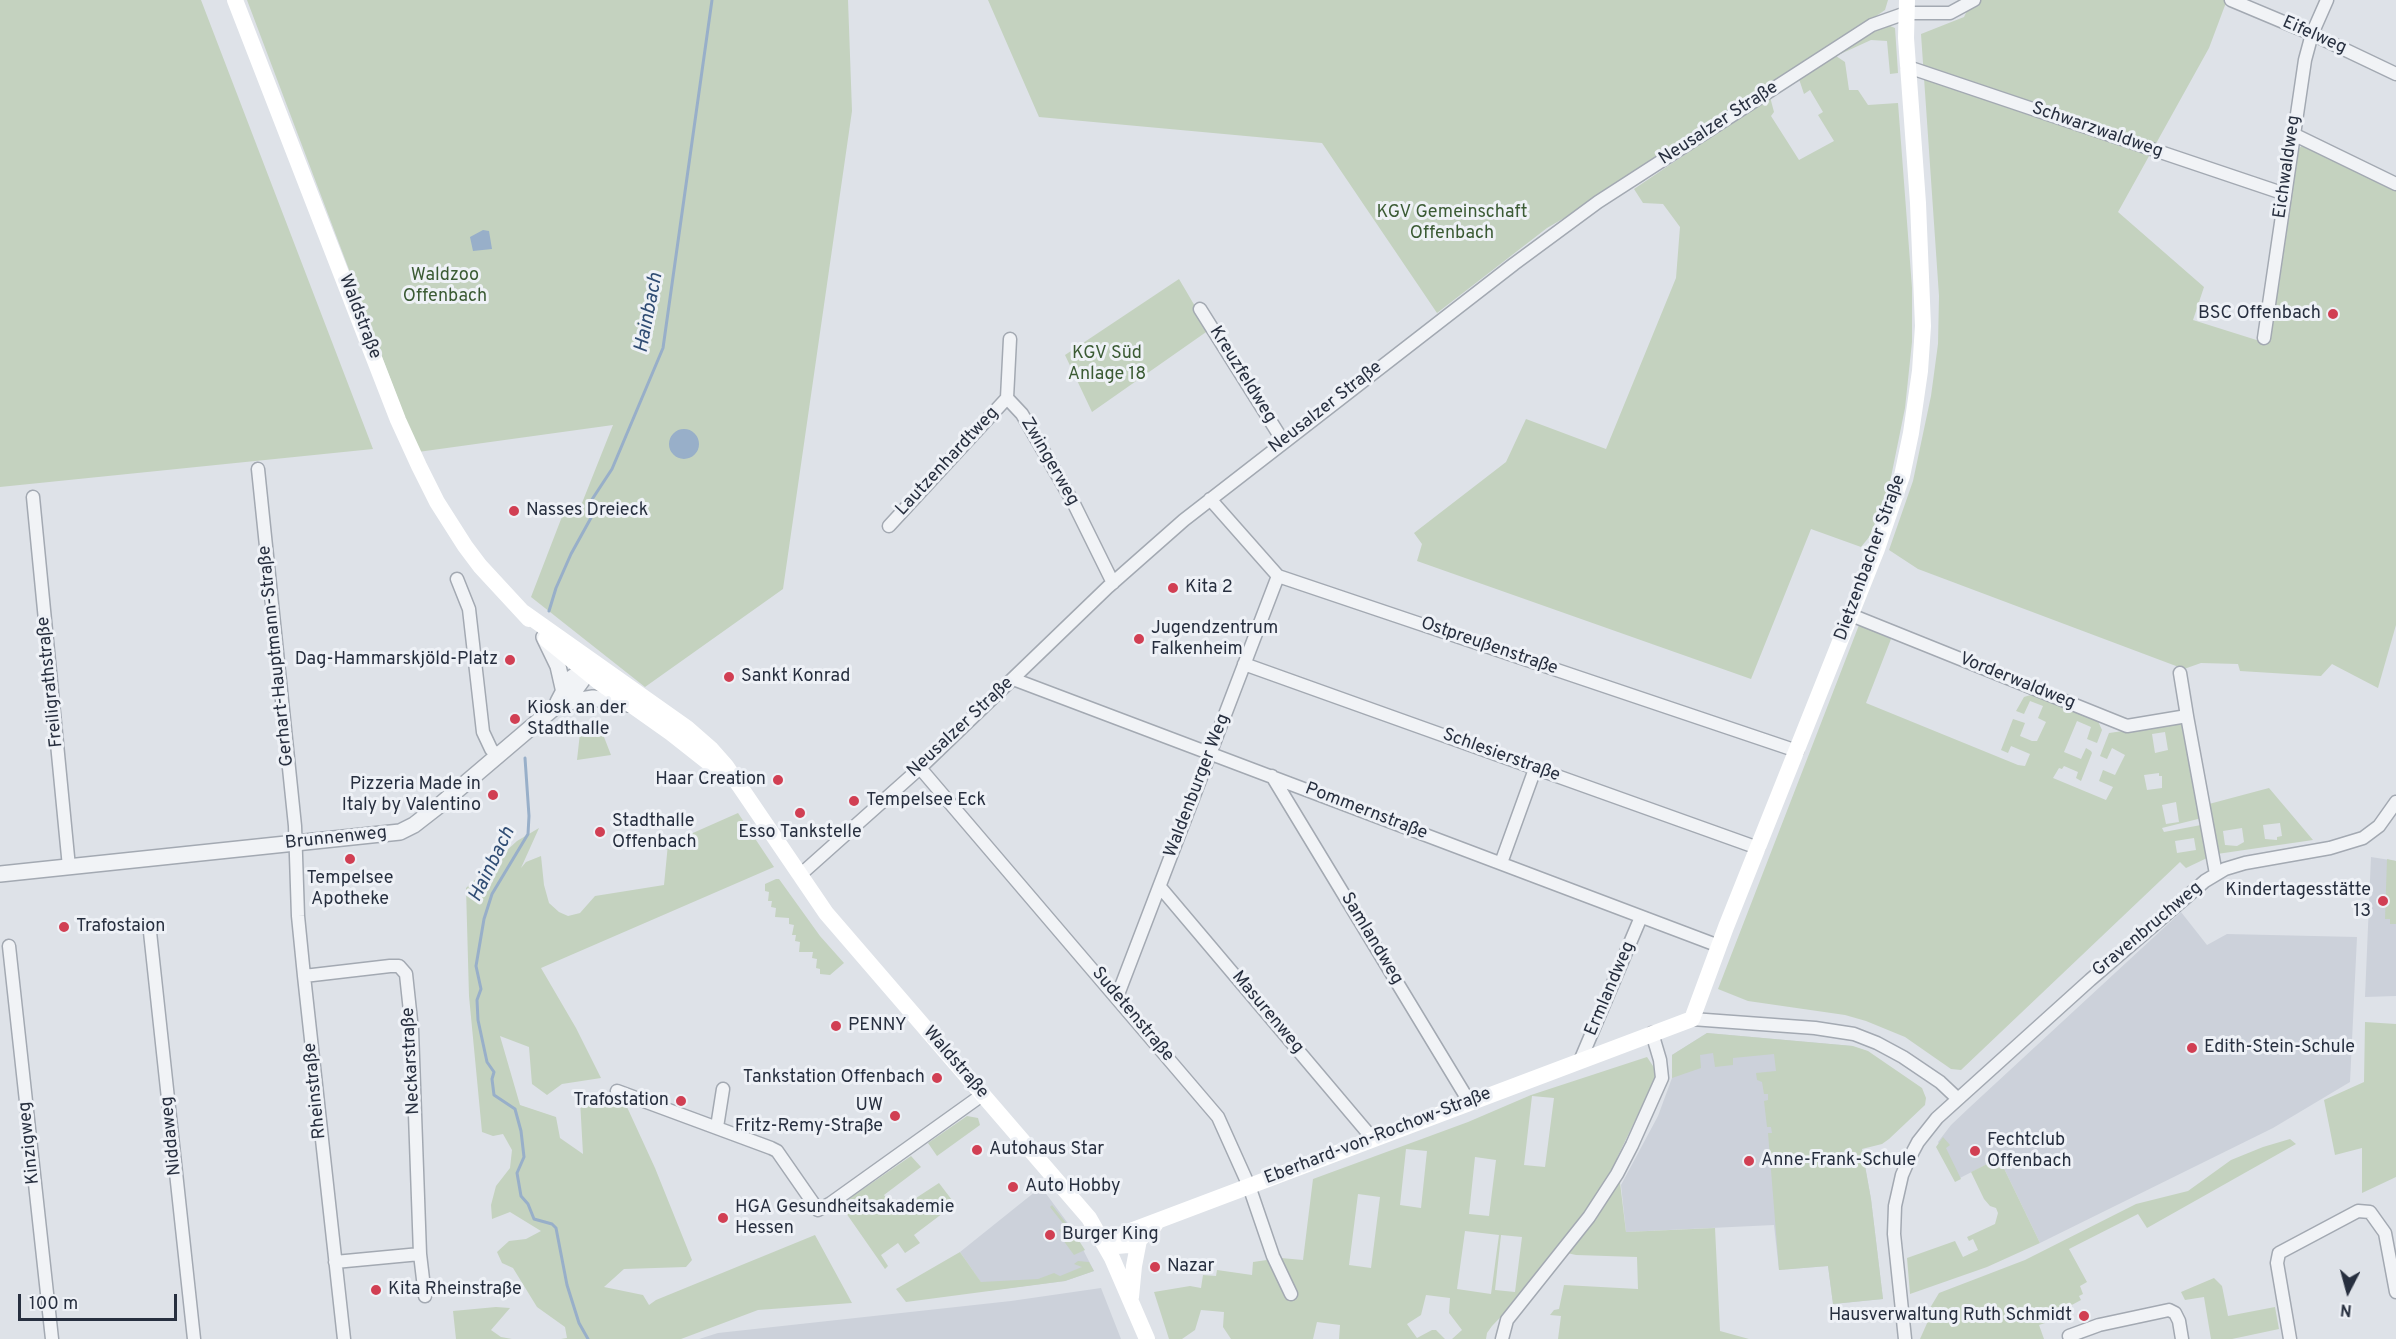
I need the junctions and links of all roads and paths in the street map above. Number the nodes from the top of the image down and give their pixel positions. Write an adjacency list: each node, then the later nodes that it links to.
1 (235, 0): 24 (main road, Waldstraße)
2 (1974, 0): 5 (street)
3 (2231, 0): 6 (street, Eifelweg)
4 (2327, 0): 6 (street, Eichwaldweg)
5 (1906, 6): 7 (main road, Dietzenbacher Straße); 16 (street, Neusalzer Straße)
6 (2312, 34): 8 (street, Eifelweg); 9 (street, Eichwaldweg)
7 (1908, 67): 11 (street, Schwarzwaldweg); 25 (main road, Dietzenbacher Straße)
8 (2396, 74)
9 (2293, 134): 10 (street); 11 (street, Eichwaldweg)
10 (2396, 184)
11 (2285, 194): 13 (street, Eichwaldweg)
12 (1200, 309): 16 (street, Kreuzfeldweg)
13 (2264, 338)
14 (1010, 339): 15 (street)
15 (1006, 398): 20 (street, Lautzenhardtweg); 23 (street, Zwingerweg)
16 (1283, 441): 19 (street, Neusalzer Straße)
17 (258, 469): 43 (street, Gerhart-Hauptmann-Straße)
18 (33, 497): 46 (street, Freiligrathstraße)
19 (1210, 499): 21 (street, Ostpreußenstraße); 23 (street, Neusalzer Straße)
20 (889, 526)
21 (1278, 576): 28 (street, Waldenburger Weg); 35 (street, Ostpreußenstraße)
22 (457, 579): 37 (street)
23 (1113, 583): 30 (street, Neusalzer Straße)
24 (523, 612): 26 (main road, Waldstraße); 27 (main road, Waldstraße)
25 (1851, 615): 34 (street, Vorderwaldweg); 35 (main road, Dietzenbacher Straße)
26 (544, 637): 27 (main road, Waldstraße); 31 (street)
27 (585, 664): 31 (street); 32 (main road, Waldstraße); 33 (street); 41 (main road, Waldstraße)
28 (1244, 664): 36 (street, Waldenburger Weg); 39 (street, Schlesierstraße)
29 (2180, 673): 34 (street)
30 (1013, 679): 36 (street, Pommernstraße); 38 (street, Neusalzer Straße)
31 (563, 688): 33 (street)
32 (629, 704): 33 (street); 41 (main road, Waldstraße)
33 (556, 705): 37 (street)
34 (2187, 716): 48 (street)
35 (1797, 751): 44 (main road, Dietzenbacher Straße)
36 (1211, 753): 40 (street, Pommernstraße); 50 (street, Waldenburger Weg)
37 (498, 757): 43 (street, Brunnenweg)
38 (920, 768): 49 (street, Neusalzer Straße); 56 (street, Sudetenstraße)
39 (1535, 769): 44 (street, Schlesierstraße); 45 (street)
40 (1272, 776): 45 (street, Pommernstraße); 64 (street, Samlandweg)
41 (745, 795): 49 (main road, Waldstraße)
42 (2396, 801): 48 (street, Gravenbruchweg)
43 (294, 843): 46 (street, Brunnenweg); 55 (street, Rheinstraße)
44 (1758, 848): 54 (main road, Dietzenbacher Straße)
45 (1501, 863): 51 (street, Pommernstraße)
46 (69, 867): 47 (street, Brunnenweg)
47 (0, 874)
48 (2216, 874): 63 (street, Gravenbruchweg)
49 (800, 875): 62 (main road, Waldstraße)
50 (1160, 887): 56 (street, Waldenburger Weg); 66 (street, Masurenweg)
51 (1641, 916): 54 (street, Pommernstraße); 59 (street, Ermlandweg)
52 (150, 932): 79 (street, Niddaweg)
53 (9, 946): 78 (street, Kinzigweg)
54 (1719, 946): 57 (main road, Dietzenbacher Straße)
55 (304, 976): 71 (street, Neckarstraße); 72 (street, Rheinstraße)
56 (1117, 997): 67 (street, Sudetenstraße)
57 (1692, 1019): 58 (main road, Eberhard-von-Rochow-Straße); 63 (street, Eberhard-von-Rochow-Straße)
58 (1652, 1034): 59 (main road, Eberhard-von-Rochow-Straße); 82 (street)
59 (1580, 1060): 64 (main road, Eberhard-von-Rochow-Straße)
60 (723, 1089): 65 (street)
61 (617, 1091): 65 (street)
62 (982, 1095): 65 (street); 70 (main road, Waldstraße)
63 (1957, 1098): 83 (street, Gravenbruchweg)
64 (1470, 1103): 66 (main road, Eberhard-von-Rochow-Straße)
65 (717, 1127)
66 (1373, 1139): 67 (main road, Eberhard-von-Rochow-Straße)
67 (1249, 1186): 68 (main road, Eberhard-von-Rochow-Straße); 74 (street, Sudetenstraße)
68 (1161, 1219): 69 (main road); 70 (main road, Eberhard-von-Rochow-Straße)
69 (1139, 1240): 70 (main road); 76 (main road)
70 (1104, 1241): 76 (main road, Waldstraße)
71 (420, 1254): 72 (street); 75 (street, Neckarstraße)
72 (335, 1262): 80 (street, Rheinstraße)
73 (2396, 1292): 85 (street)
74 (1291, 1294)
75 (425, 1296)
76 (1131, 1301): 81 (main road, Waldstraße)
77 (2069, 1336): 84 (street)
78 (52, 1339)
79 (194, 1339)
80 (344, 1339)
81 (1147, 1339)
82 (1502, 1339)
83 (1905, 1339)
84 (2182, 1339)
85 (2290, 1339)

